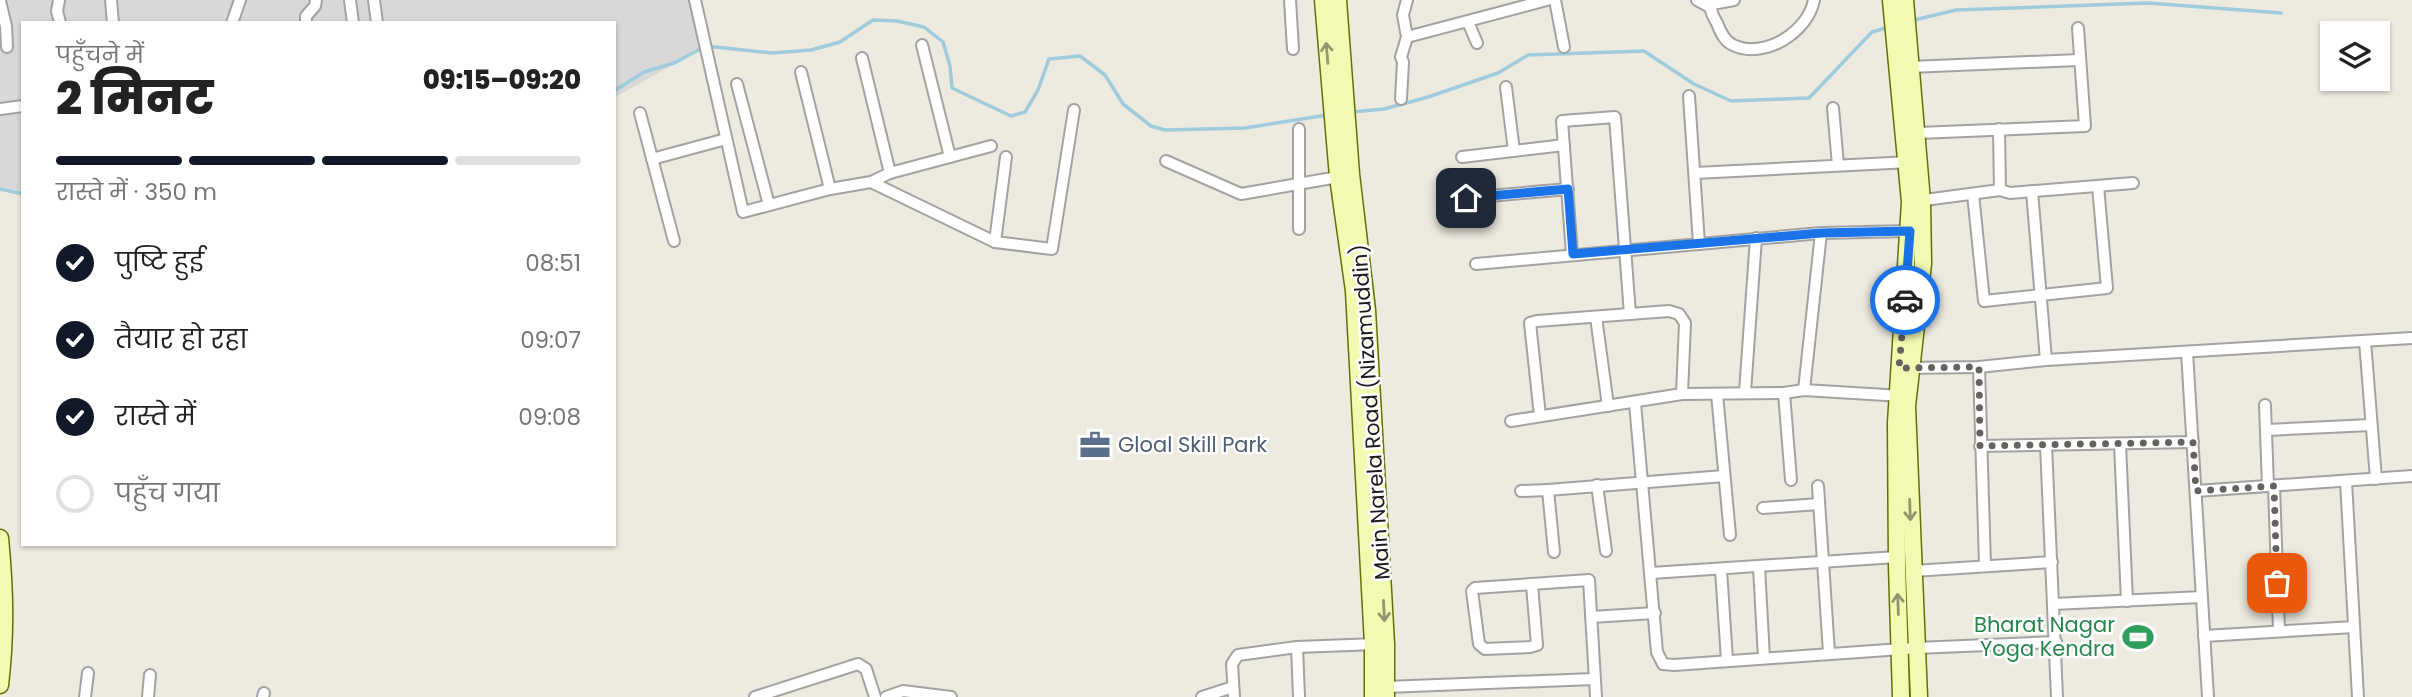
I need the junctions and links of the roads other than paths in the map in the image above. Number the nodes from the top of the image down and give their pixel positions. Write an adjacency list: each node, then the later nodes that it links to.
1 (59, 0): 20 (street)
2 (111, 0): 21 (street)
3 (240, 0): 22 (street)
4 (316, 0): 23 (street)
5 (350, 0): 24 (street)
6 (374, 0): 25 (street)
7 (695, 0): 52 (street)
8 (1290, 0): 33 (street)
9 (1323, 0): 42 (street, one-way to 9)
10 (1338, 0): 42 (street)
11 (1407, 0): 28 (street)
12 (1547, 0): 26 (street)
13 (1555, 0): 32 (street)
14 (1697, 0): 19 (street)
15 (1734, 0): 19 (street)
16 (1814, 0): 19 (street)
17 (0, 1): 31 (street)
18 (1898, 3): 34 (street)
19 (1710, 7)
20 (60, 21)
21 (113, 21)
22 (233, 21)
23 (306, 21)
24 (353, 21)
25 (377, 21)
26 (1468, 22): 28 (street); 29 (street)
27 (2078, 28): 36 (street)
28 (1407, 37): 41 (street)
29 (1477, 43)
30 (922, 45): 56 (street)
31 (7, 47)
32 (1564, 47)
33 (1293, 49)
34 (1905, 55): 36 (street); 51 (street); 61 (street)
35 (862, 58): 63 (street)
36 (2079, 60): 50 (street)
37 (801, 72): 70 (street)
38 (737, 83): 77 (street)
39 (1506, 87): 55 (street)
40 (1689, 96): 64 (street)
41 (1401, 99)
42 (1339, 105): 49 (street)
43 (21, 106): 45 (street)
44 (1833, 108): 62 (street)
45 (0, 109)
46 (1074, 110): 83 (street)
47 (640, 113): 59 (street)
48 (1299, 129): 67 (street)
49 (1341, 129): 65 (street, Main Narela Road (Nizamuddin)); 150 (street, Main Narela Road (Nizamuddin), one-way to 150)
50 (1999, 129): 51 (street); 72 (street)
51 (1918, 133): 61 (street)
52 (726, 139): 59 (street); 77 (street)
53 (1564, 145): 55 (street); 71 (street); 85 (street)
54 (991, 146): 56 (street)
55 (1514, 151): 58 (street)
56 (950, 157): 63 (street)
57 (1006, 157): 83 (street)
58 (1462, 157)
59 (652, 159): 82 (street)
60 (1166, 161): 67 (street)
61 (1914, 162): 62 (street); 76 (street)
62 (1839, 165): 64 (street)
63 (890, 173): 66 (street)
64 (1695, 173): 84 (street)
65 (1338, 177): 67 (street); 150 (street, Main Narela Road (Nizamuddin))
66 (871, 182): 70 (street); 83 (street)
67 (1299, 183): 78 (street)
68 (2133, 183): 69 (street)
69 (2098, 186): 73 (street); 88 (street)
70 (830, 189): 77 (street)
71 (1568, 189): 75 (street); 86 (street)
72 (2000, 190): 73 (street); 74 (street)
73 (2032, 191): 88 (street)
74 (1973, 194): 76 (street); 88 (street)
75 (1466, 198)
76 (1916, 201): 79 (street); 96 (street)
77 (769, 205)
78 (1299, 229)
79 (1910, 231): 80 (street); 96 (street)
80 (1821, 233): 81 (street); 97 (street)
81 (1756, 239): 84 (street); 98 (street)
82 (674, 241)
83 (995, 242)
84 (1699, 244): 85 (street)
85 (1627, 251): 86 (street); 89 (street)
86 (1573, 254): 87 (street)
87 (1476, 264)
88 (2041, 294): 94 (street)
89 (1630, 314): 90 (street); 100 (street)
90 (1595, 317): 105 (street); 106 (street)
91 (2412, 338): 92 (street)
92 (2365, 341): 93 (street); 108 (street)
93 (2187, 352): 94 (street); 110 (street)
94 (2046, 360): 95 (street)
95 (1979, 367): 96 (street); 113 (street)
96 (1906, 368): 102 (street)
97 (1804, 390): 99 (street); 102 (street)
98 (1745, 392): 99 (street); 101 (street)
99 (1784, 393): 118 (street)
100 (1682, 394): 101 (street); 103 (street)
101 (1717, 394): 114 (street)
102 (1903, 397): 132 (street); 138 (street, one-way to 138)
103 (1634, 403): 105 (street); 117 (street)
104 (2265, 405): 109 (street)
105 (1608, 407): 106 (street)
106 (1540, 416): 107 (street)
107 (1511, 421)
108 (2371, 425): 109 (street); 116 (street)
109 (2267, 430): 122 (street)
110 (2193, 442): 111 (street); 125 (street)
111 (2120, 444): 112 (street); 142 (street)
112 (2046, 445): 113 (street); 134 (street)
113 (1980, 446): 135 (street)
114 (1724, 476): 117 (street); 128 (street)
115 (2412, 476): 116 (street)
116 (2376, 479): 119 (street)
117 (1642, 481): 120 (street); 139 (street)
118 (1791, 481)
119 (2346, 481): 122 (street); 146 (street)
120 (1597, 485): 123 (street); 130 (street)
121 (1818, 486): 126 (street)
122 (2271, 486): 125 (street); 147 (street)
123 (1548, 490): 124 (street); 131 (street)
124 (1521, 491)
125 (2196, 491): 141 (street)
126 (1819, 504): 127 (street); 133 (street)
127 (1763, 508)
128 (1730, 535)
129 (0, 538): 160 (street)
130 (1606, 551)
131 (1554, 552)
132 (1897, 557): 133 (street); 153 (street, one-way to 132)
133 (1823, 562): 136 (street); 154 (street)
134 (2052, 562): 135 (street); 143 (street)
135 (1985, 565): 138 (street)
136 (1759, 567): 137 (street); 155 (street)
137 (1721, 570): 139 (street); 156 (street)
138 (1913, 571): 152 (street)
139 (1651, 573): 144 (street)
140 (1532, 585): 140 (street); 145 (street)
141 (2202, 597): 142 (street); 148 (street)
142 (2127, 601): 143 (street)
143 (2053, 604): 149 (street)
144 (1655, 612): 145 (street); 156 (street)
145 (1591, 617): 159 (street)
146 (2354, 627): 147 (street); 177 (street)
147 (2279, 632): 148 (street)
148 (2204, 636): 176 (street)
149 (2056, 642): 152 (street); 175 (street)
150 (1380, 644): 151 (street); 163 (street, Main Narela Road (Nizamuddin))
151 (1297, 647): 161 (street); 171 (street)
152 (1916, 648): 153 (street); 174 (street)
153 (1899, 649): 154 (street); 173 (street)
154 (1829, 653): 155 (street)
155 (1764, 658): 156 (street)
156 (1727, 660)
157 (88, 673): 164 (street)
158 (150, 675): 165 (street)
159 (1594, 679): 163 (street); 172 (street)
160 (0, 685)
161 (1233, 692): 170 (street)
162 (908, 694): 168 (street); 169 (street)
163 (1382, 694)
164 (85, 697)
165 (148, 697)
166 (755, 697): 167 (street)
167 (875, 697)
168 (886, 697)
169 (951, 697)
170 (1202, 697)
171 (1299, 697)
172 (1596, 697)
173 (1901, 697)
174 (1919, 697)
175 (2057, 697)
176 (2208, 697)
177 (2358, 697)

